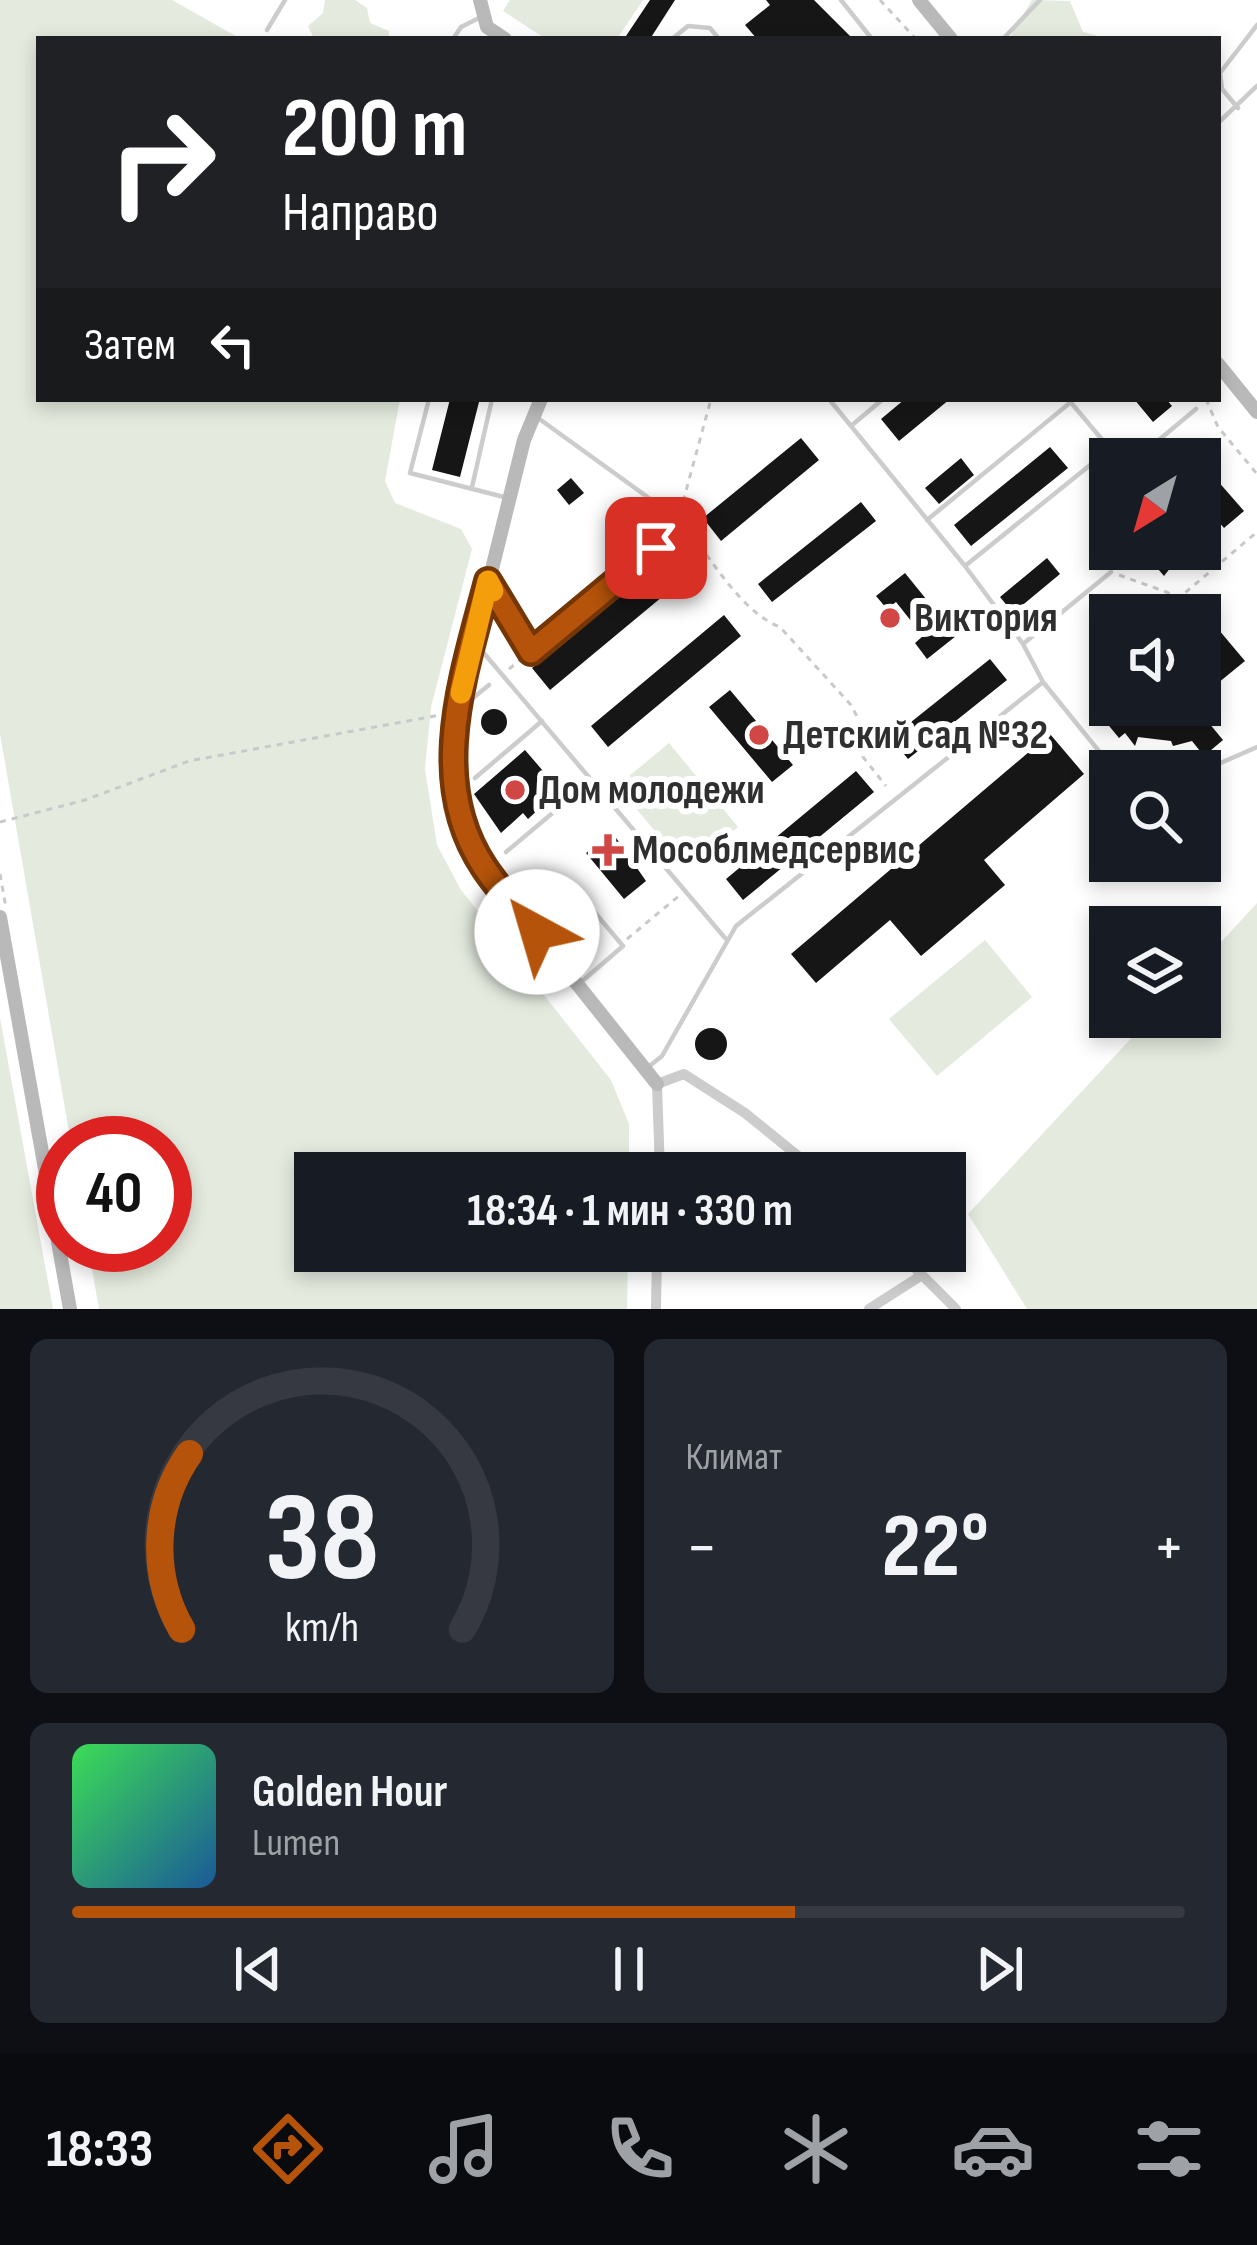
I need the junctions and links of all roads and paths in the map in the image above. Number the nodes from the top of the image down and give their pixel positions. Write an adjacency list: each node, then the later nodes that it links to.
1 (285, 0): 9 (lane)
2 (480, 0): 7 (street)
3 (842, 0): 14 (lane)
4 (880, 0): 15 (path)
5 (919, 0): 16 (street)
6 (1040, 0): 17 (lane)
7 (482, 17): 10 (lane); 11 (street)
8 (1257, 25): 18 (lane)
9 (267, 30)
10 (455, 36)
11 (502, 36)
12 (676, 36): 13 (lane)
13 (716, 36)
14 (870, 36)
15 (913, 36)
16 (949, 36)
17 (1007, 36)
18 (1221, 73)
19 (1221, 82): 21 (lane)
20 (1257, 86): 21 (lane)
21 (1238, 108): 22 (lane)
22 (1221, 121)
23 (1221, 368): 34 (street)
24 (428, 402): 41 (lane)
25 (491, 402): 41 (lane)
26 (540, 402): 35 (street)
27 (711, 402): 43 (path)
28 (831, 402): 36 (lane)
29 (879, 402): 36 (lane)
30 (1068, 402): 44 (lane)
31 (1072, 402): 37 (lane)
32 (1207, 402): 40 (path)
33 (1196, 409): 38 (lane)
34 (1257, 412)
35 (533, 414): 42 (street); 43 (lane)
36 (851, 426): 44 (lane)
37 (1101, 438)
38 (1161, 438)
39 (1089, 466): 46 (lane)
40 (1257, 475)
41 (471, 489): 42 (lane)
42 (509, 499): 48 (street)
43 (678, 519): 51 (lane); 61 (path)
44 (927, 520): 46 (lane)
45 (1257, 532): 47 (path)
46 (964, 566): 50 (lane)
47 (1111, 572): 50 (lane)
48 (488, 581): 49 (street); 51 (lane)
49 (474, 640): 54 (street); 55 (lane)
50 (1023, 644): 52 (lane)
51 (531, 652): 53 (path)
52 (1043, 682): 57 (lane); 67 (lane)
53 (489, 685): 54 (lane)
54 (458, 711): 62 (path); 69 (street)
55 (542, 721): 59 (lane); 60 (lane)
56 (1257, 747): 58 (lane)
57 (1098, 750)
58 (1221, 763)
59 (475, 778)
60 (592, 780): 63 (lane); 65 (lane)
61 (886, 786)
62 (0, 822)
63 (506, 852)
64 (575, 889): 68 (lane)
65 (685, 890): 67 (lane); 68 (path)
66 (0, 917): 77 (street)
67 (725, 938): 70 (lane)
68 (621, 944): 69 (lane)
69 (579, 984): 70 (street)
70 (647, 1068): 71 (street)
71 (657, 1084): 72 (street); 73 (street)
72 (659, 1152)
73 (793, 1152)
74 (657, 1272): 78 (street)
75 (919, 1272): 76 (street)
76 (922, 1275): 79 (street); 80 (street)
77 (70, 1309)
78 (656, 1309)
79 (868, 1309)
80 (956, 1309)

